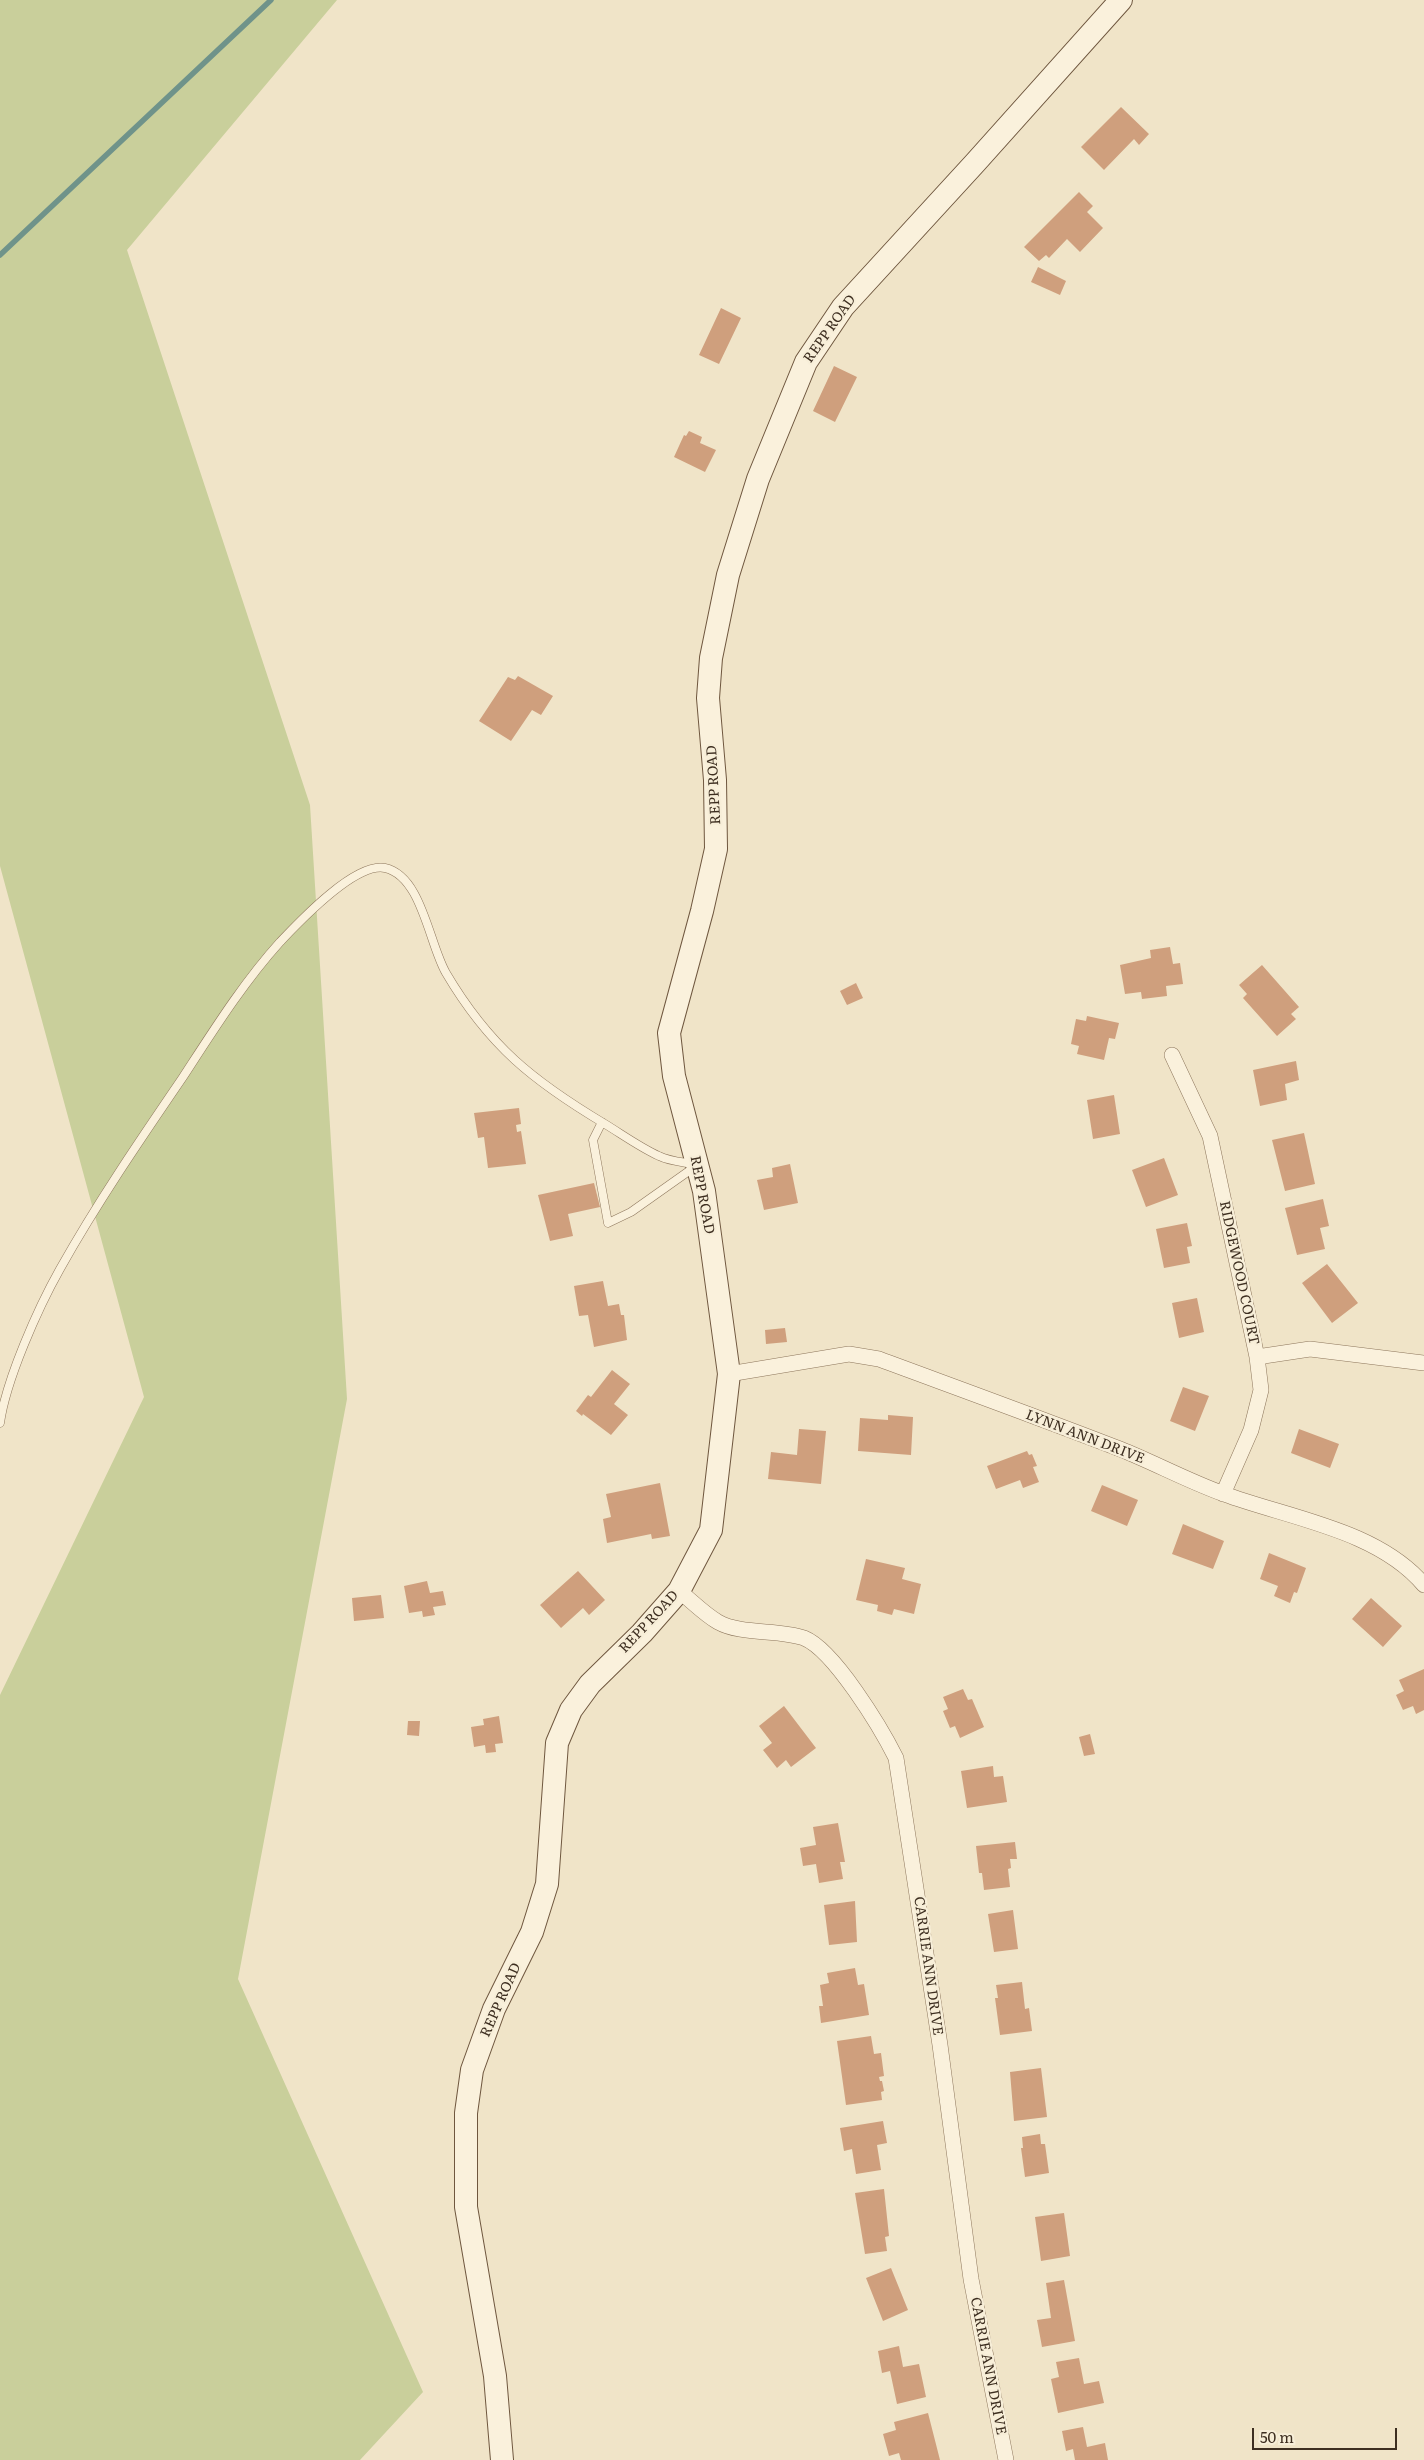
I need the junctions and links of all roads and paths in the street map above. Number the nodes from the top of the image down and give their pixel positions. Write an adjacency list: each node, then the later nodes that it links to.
1 (1121, 0): 4 (street, REPP ROAD)
2 (1172, 1054): 5 (street, RIDGEWOOD COURT)
3 (602, 1122): 4 (lane); 4 (lane); 8 (lane)
4 (697, 1165): 7 (street, REPP ROAD)
5 (1257, 1357): 6 (street); 9 (street, RIDGEWOOD COURT)
6 (1424, 1363)
7 (729, 1374): 9 (street, LYNN ANN DRIVE); 11 (street, REPP ROAD)
8 (0, 1424)
9 (1223, 1494): 10 (street, LYNN ANN DRIVE)
10 (1424, 1585)
11 (679, 1591): 12 (street, REPP ROAD); 13 (street, CARRIE ANN DRIVE)
12 (502, 2460)
13 (1006, 2460)

